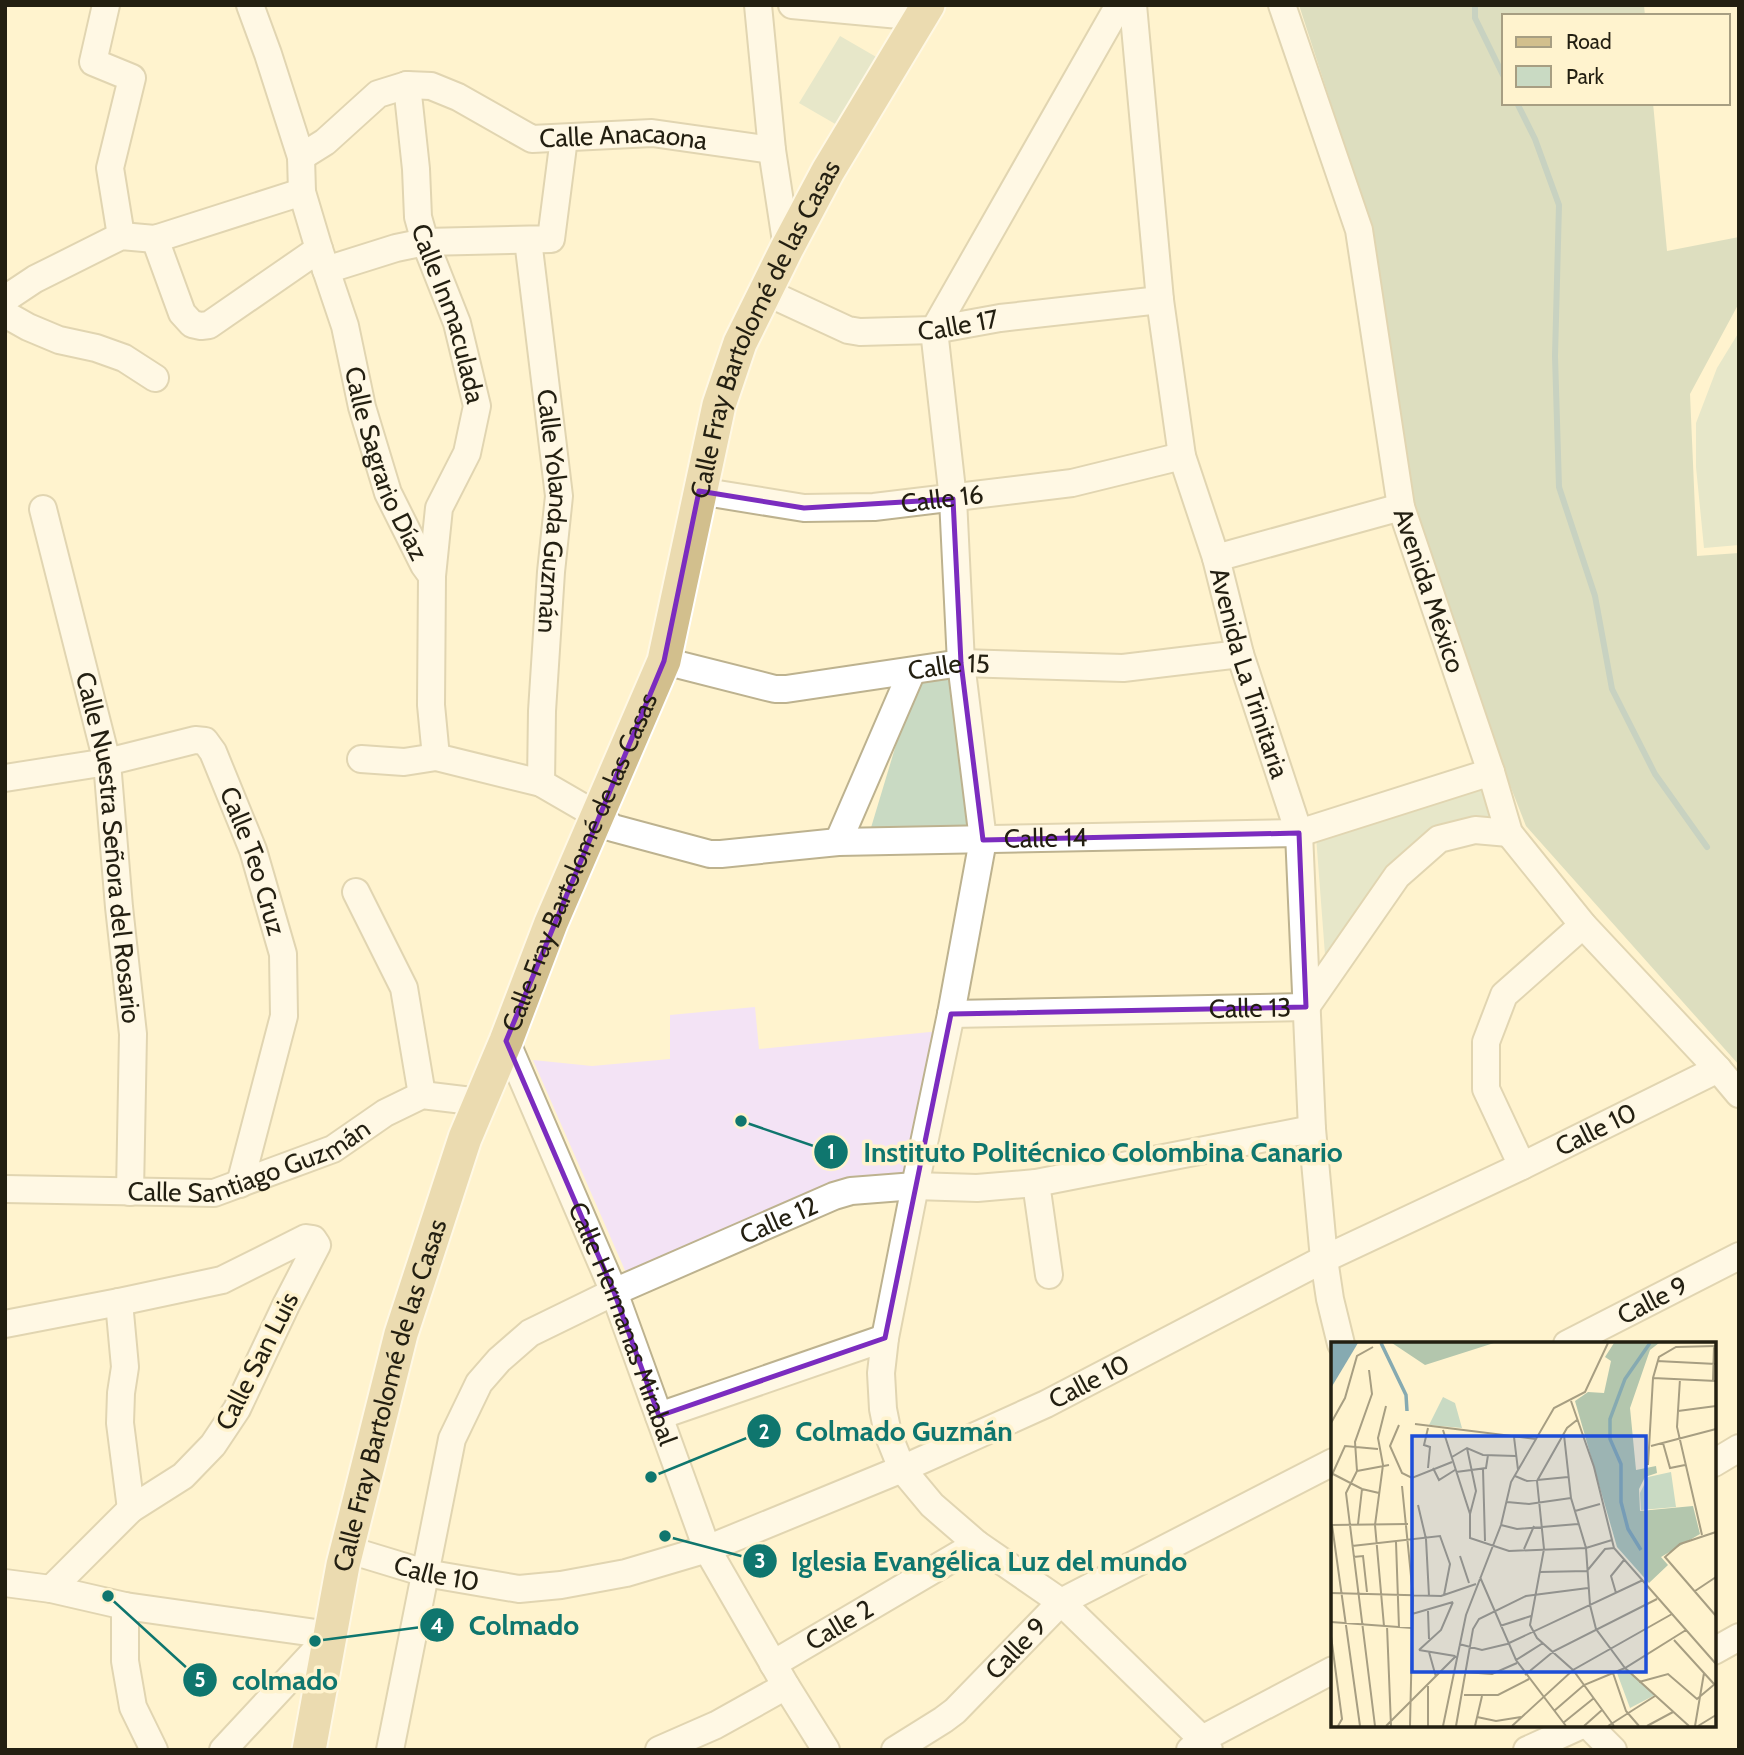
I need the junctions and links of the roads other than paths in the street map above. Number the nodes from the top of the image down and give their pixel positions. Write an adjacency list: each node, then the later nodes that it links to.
1 (106, 5): 14 (street)
2 (250, 5): 12 (street, Calle Sagrario Díaz)
3 (758, 5): 11 (street)
4 (792, 5): 8 (street)
5 (1119, 5): 24 (street)
6 (1133, 5): 22 (street, Avenida La Trinitaria)
7 (1282, 5): 29 (street, Avenida México)
8 (925, 11): 18 (main road, Calle Fray Bartolomé de las Casas)
9 (407, 85): 10 (street, Calle Anacaona); 12 (street, Calle Anacaona); 17 (street, Calle Inmaculada)
10 (565, 138): 11 (street, Calle Anacaona); 16 (street)
11 (772, 150): 18 (street)
12 (301, 157): 13 (street, Calle Sagrario Díaz)
13 (302, 192): 15 (street); 19 (street, Calle Sagrario Díaz)
14 (121, 236): 15 (street); 21 (street)
15 (156, 239): 19 (street)
16 (528, 240): 17 (street); 42 (street, Calle Yolanda Guzmán)
17 (425, 242): 19 (street); 32 (street, Calle Inmaculada)
18 (787, 248): 20 (main road, Calle Fray Bartolomé de las Casas)
19 (323, 259): 32 (street, Calle Sagrario Díaz)
20 (766, 292): 24 (street, Calle 17); 27 (main road, Calle Fray Bartolomé de las Casas)
21 (5, 299)
22 (1160, 300): 24 (street, Calle 17); 26 (street, Avenida La Trinitaria)
23 (5, 313): 25 (street)
24 (934, 330): 28 (street)
25 (155, 378)
26 (1182, 456): 28 (street, Calle 16); 31 (street, Avenida La Trinitaria)
27 (699, 491): 28 (street, Calle 16); 34 (main road, Calle Fray Bartolomé de las Casas)
28 (953, 499): 35 (street)
29 (1401, 506): 31 (street); 40 (street, Avenida México)
30 (43, 509): 39 (street, Calle Nuestra Señora del Rosario)
31 (1216, 558): 33 (street, Avenida La Trinitaria)
32 (432, 576): 37 (street, Calle Sagrario Díaz)
33 (1240, 654): 35 (street, Calle 15); 44 (street, Avenida La Trinitaria)
34 (664, 661): 36 (street, Calle 15); 43 (main road, Calle Fray Bartolomé de las Casas)
35 (961, 663): 36 (street, Calle 15); 46 (street)
36 (912, 671): 47 (street)
37 (436, 757): 38 (street); 42 (street)
38 (361, 759)
39 (107, 762): 41 (street, Calle Teo Cruz); 60 (street, Calle Teo Cruz); 63 (street, Calle Nuestra Señora del Rosario)
40 (1491, 772): 44 (street, Calle 14); 45 (street, Avenida México)
41 (5, 778)
42 (541, 783): 43 (street)
43 (597, 816): 47 (street, Calle 14); 52 (main road, Calle Fray Bartolomé de las Casas)
44 (1298, 833): 46 (street, Calle 14); 50 (street, Avenida La Trinitaria)
45 (1509, 833): 49 (street, Avenida México); 50 (street, Calle 13)
46 (983, 840): 47 (street, Calle 14); 51 (street)
47 (838, 842)
48 (356, 892): 55 (street)
49 (1583, 925): 53 (street, Avenida México); 58 (street)
50 (1306, 1007): 51 (street, Calle 13); 57 (street, Avenida La Trinitaria)
51 (951, 1014): 61 (street)
52 (506, 1041): 56 (main road, Calle Fray Bartolomé de las Casas); 67 (street, Calle Hermanas Mirabal)
53 (1718, 1069): 54 (street, Avenida México); 58 (street, Calle 10)
54 (1739, 1094)
55 (422, 1095): 56 (street); 60 (street, Calle Santiago Guzmán)
56 (480, 1102): 80 (main road, Calle Fray Bartolomé de las Casas)
57 (1312, 1129): 59 (street, Calle 12); 65 (street, Avenida La Trinitaria)
58 (1522, 1166): 65 (street, Calle 10)
59 (1036, 1183): 61 (street, Calle 12); 66 (street)
60 (240, 1184): 63 (street, Calle Santiago Guzmán)
61 (915, 1185): 67 (street, Calle 12); 70 (street)
62 (5, 1189): 63 (street, Calle Santiago Guzmán)
63 (130, 1192)
64 (1739, 1256): 72 (street, Calle 9)
65 (1324, 1259): 71 (street, Avenida La Trinitaria); 77 (street, Calle 10)
66 (1049, 1275)
67 (614, 1292): 73 (street, Calle Hermanas Mirabal); 82 (street, Calle 12)
68 (119, 1302): 69 (street); 78 (street); 78 (street, Calle San Luis)
69 (5, 1324)
70 (885, 1338): 73 (street); 77 (street)
71 (1341, 1342)
72 (1571, 1342)
73 (659, 1416): 81 (street, Calle Hermanas Mirabal)
74 (1739, 1448): 75 (street)
75 (1716, 1462)
76 (1331, 1463): 85 (street, Calle 9)
77 (902, 1469): 79 (street); 81 (street, Calle 10)
78 (131, 1509): 84 (street, Calle San Luis)
79 (977, 1544): 85 (street); 91 (street, Calle 2)
80 (346, 1549): 82 (street, Calle 10); 87 (main road, Calle Fray Bartolomé de las Casas)
81 (708, 1549): 82 (street, Calle 10); 91 (street, Calle Hermanas Mirabal)
82 (425, 1573): 98 (street, Calle 12)
83 (5, 1583): 84 (street)
84 (51, 1589): 86 (street)
85 (1061, 1602): 94 (street); 101 (street, Calle 9)
86 (125, 1606): 87 (street); 95 (street)
87 (330, 1634): 96 (street); 97 (main road, Calle Fray Bartolomé de las Casas)
88 (1739, 1637): 89 (street)
89 (1716, 1650)
90 (1331, 1671): 94 (street)
91 (779, 1675): 99 (street, Calle 2); 100 (street, Calle Hermanas Mirabal)
92 (1578, 1727): 102 (street)
93 (1590, 1727): 103 (street)
94 (1200, 1746)
95 (154, 1750)
96 (223, 1750)
97 (309, 1750)
98 (390, 1750)
99 (659, 1750)
100 (826, 1750)
101 (895, 1750)
102 (1527, 1750)
103 (1613, 1750)

